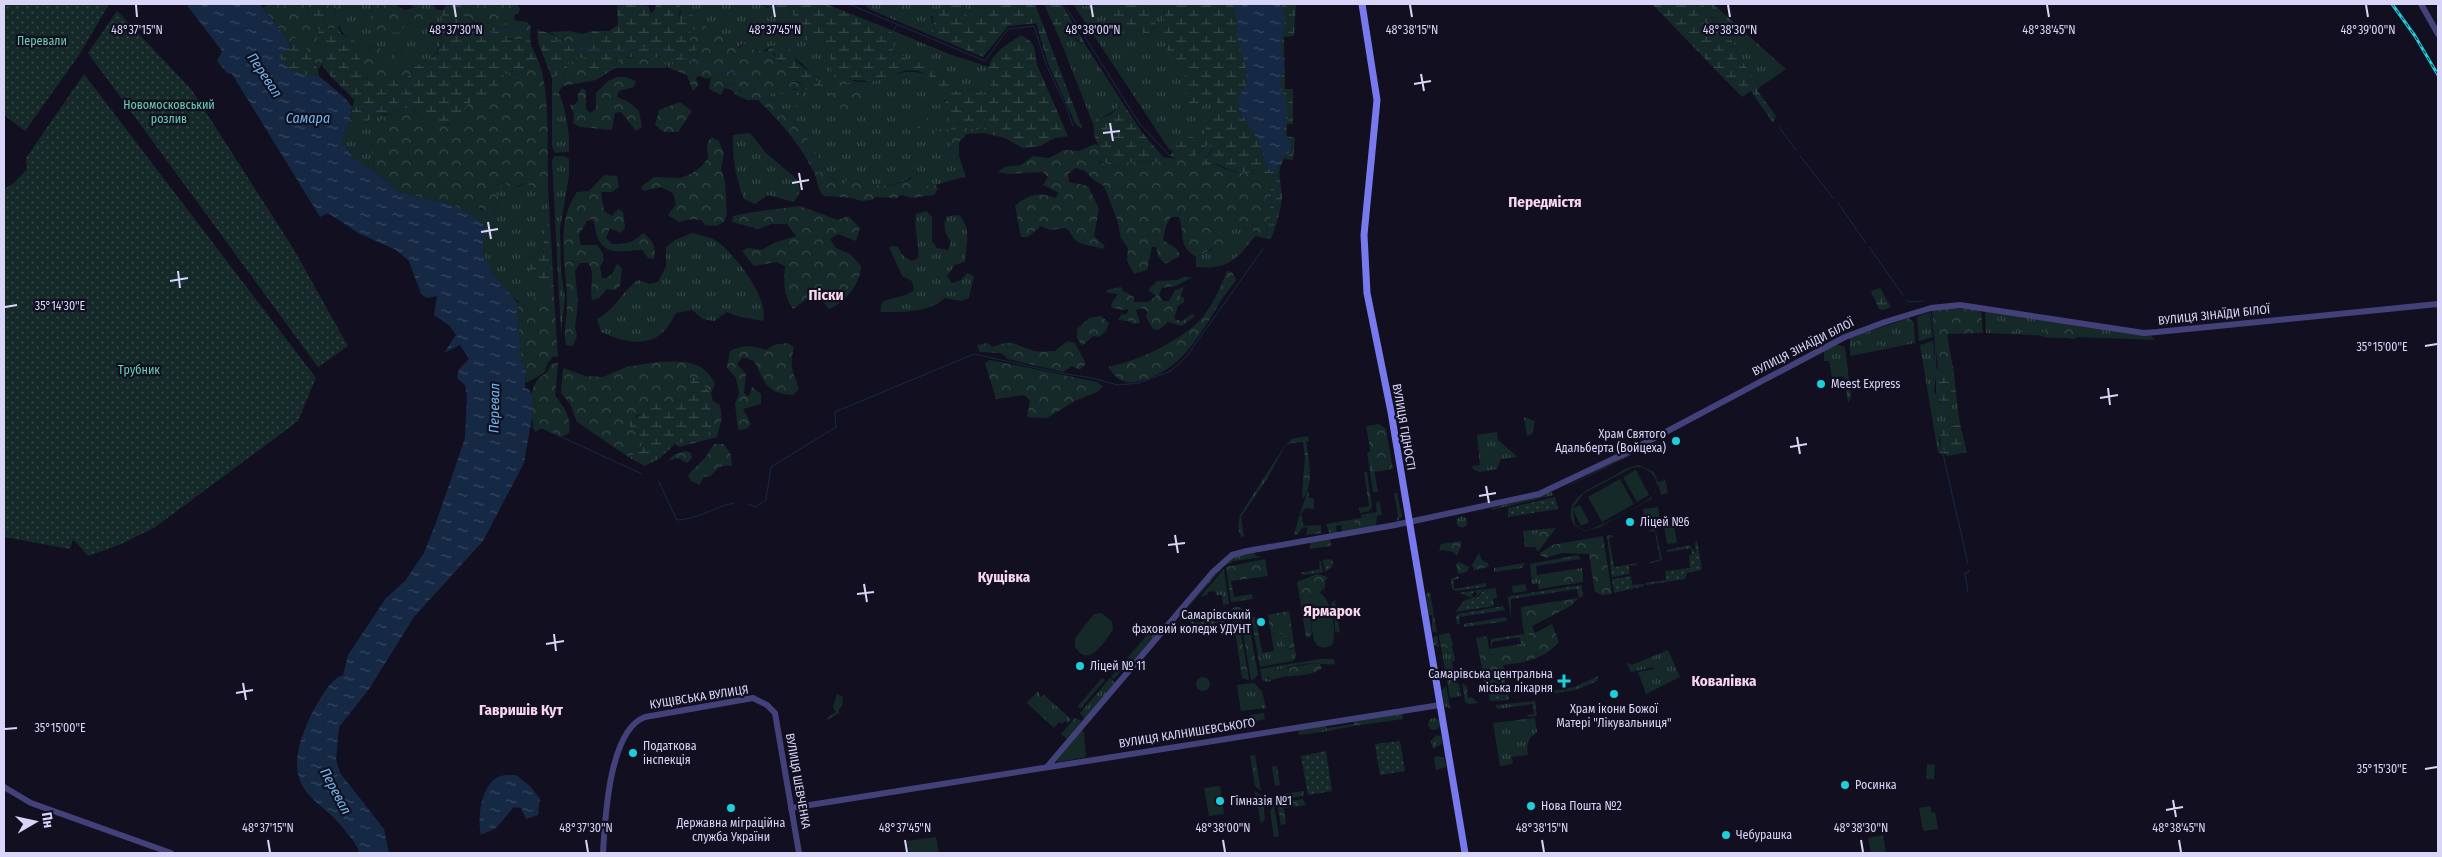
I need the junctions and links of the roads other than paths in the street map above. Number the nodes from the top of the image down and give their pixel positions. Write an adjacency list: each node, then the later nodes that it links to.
1 (1362, 4): 5 (main road, ВУЛИЦЯ ГІДНОСТІ)
2 (2420, 4): 3 (street)
3 (2438, 34)
4 (2438, 304): 5 (street, ВУЛИЦЯ ЗІНАЇДИ БІЛОЇ)
5 (1409, 521): 6 (main road, ВУЛИЦЯ ГІДНОСТІ); 8 (street, ВУЛИЦЯ ЗІНАЇДИ БІЛОЇ)
6 (1440, 705): 8 (street, ВУЛИЦЯ КАЛНИШЕВСЬКОГО); 14 (main road, ВУЛИЦЯ ГІДНОСТІ)
7 (775, 713): 10 (street, ВУЛИЦЯ ШЕВЧЕНКА); 12 (street, КУЩІВСЬКА ВУЛИЦЯ)
8 (1047, 767): 10 (street, ВУЛИЦЯ КАЛНИШЕВСЬКОГО)
9 (4, 787): 11 (street)
10 (791, 808): 13 (street, ВУЛИЦЯ ШЕВЧЕНКА)
11 (171, 853)
12 (603, 853)
13 (799, 853)
14 (1465, 853)

